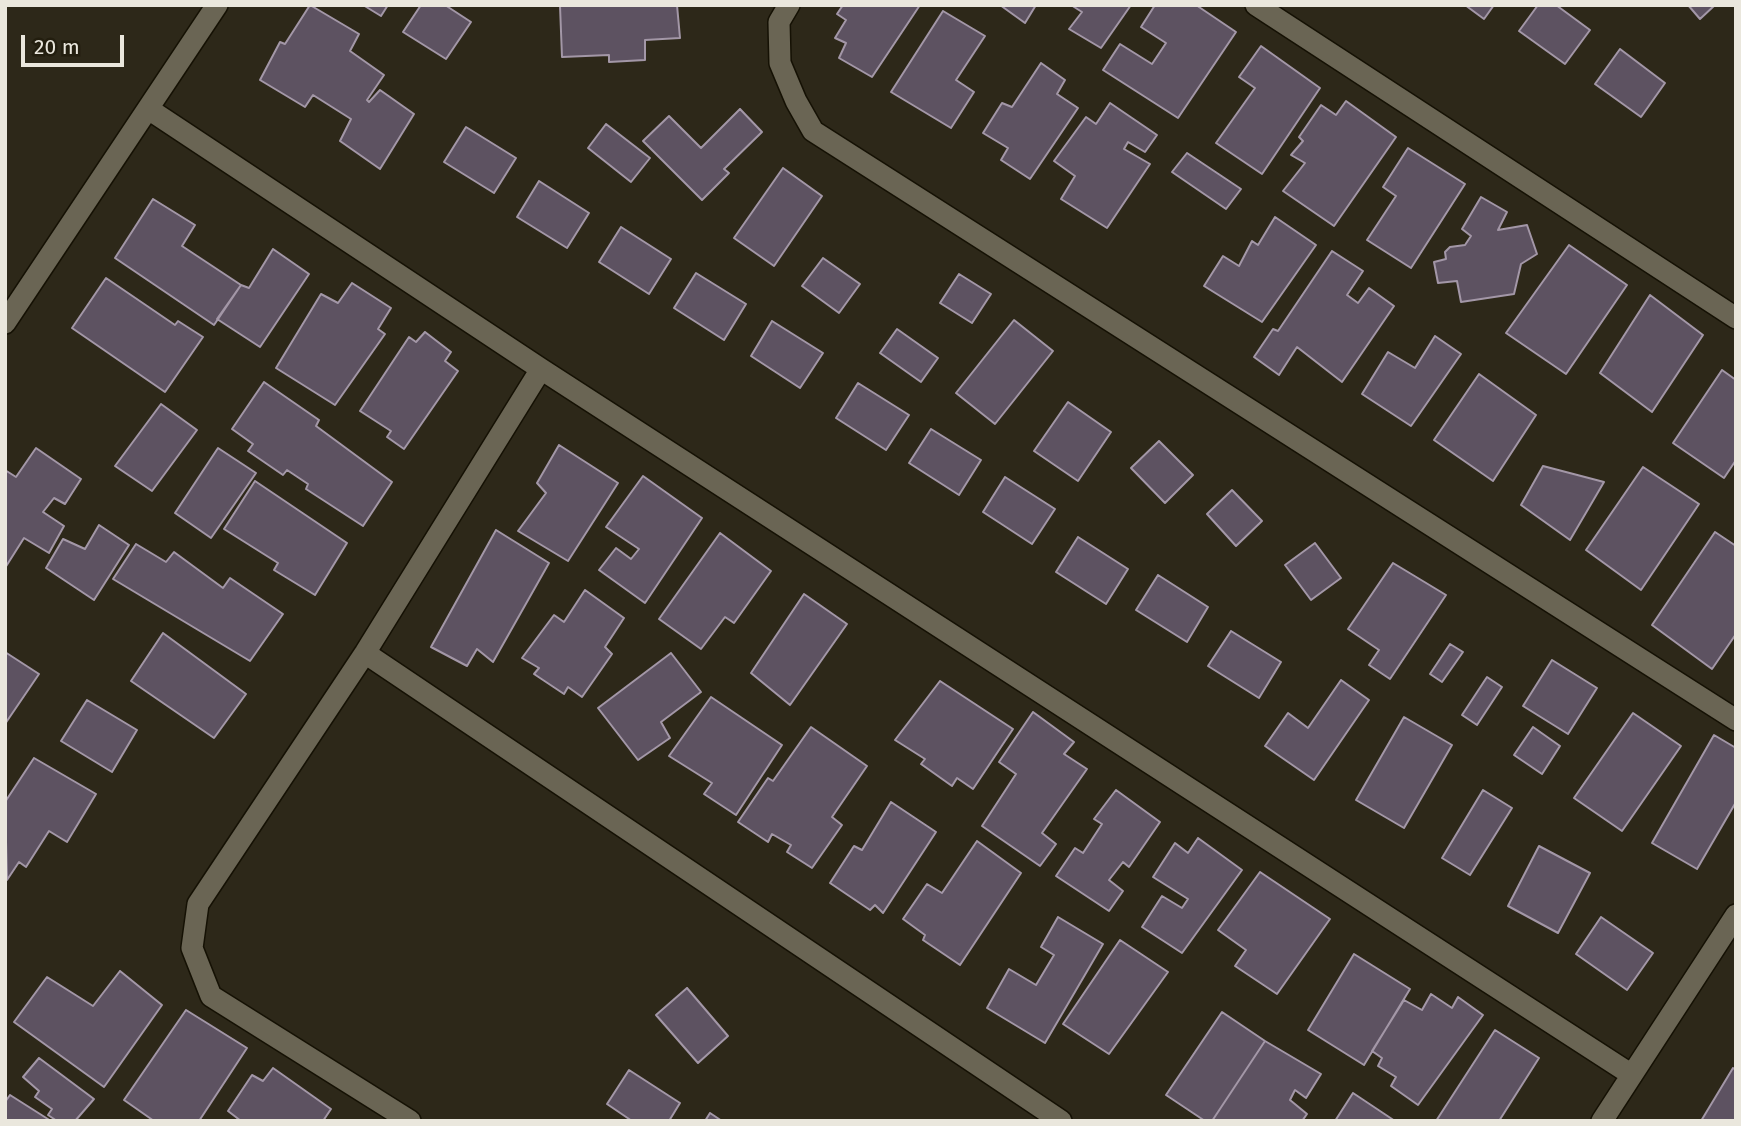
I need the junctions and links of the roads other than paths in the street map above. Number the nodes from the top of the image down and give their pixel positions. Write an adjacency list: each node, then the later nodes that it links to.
1 (217, 5): 4 (street)
2 (789, 5): 9 (street)
3 (1256, 5): 5 (street)
4 (150, 110): 6 (street); 7 (street)
5 (1736, 318)
6 (5, 323)
7 (541, 369): 8 (street); 11 (street)
8 (365, 653): 12 (street); 13 (street)
9 (1736, 720)
10 (1736, 915): 11 (street)
11 (1632, 1075): 14 (street)
12 (410, 1121)
13 (1061, 1121)
14 (1602, 1121)

